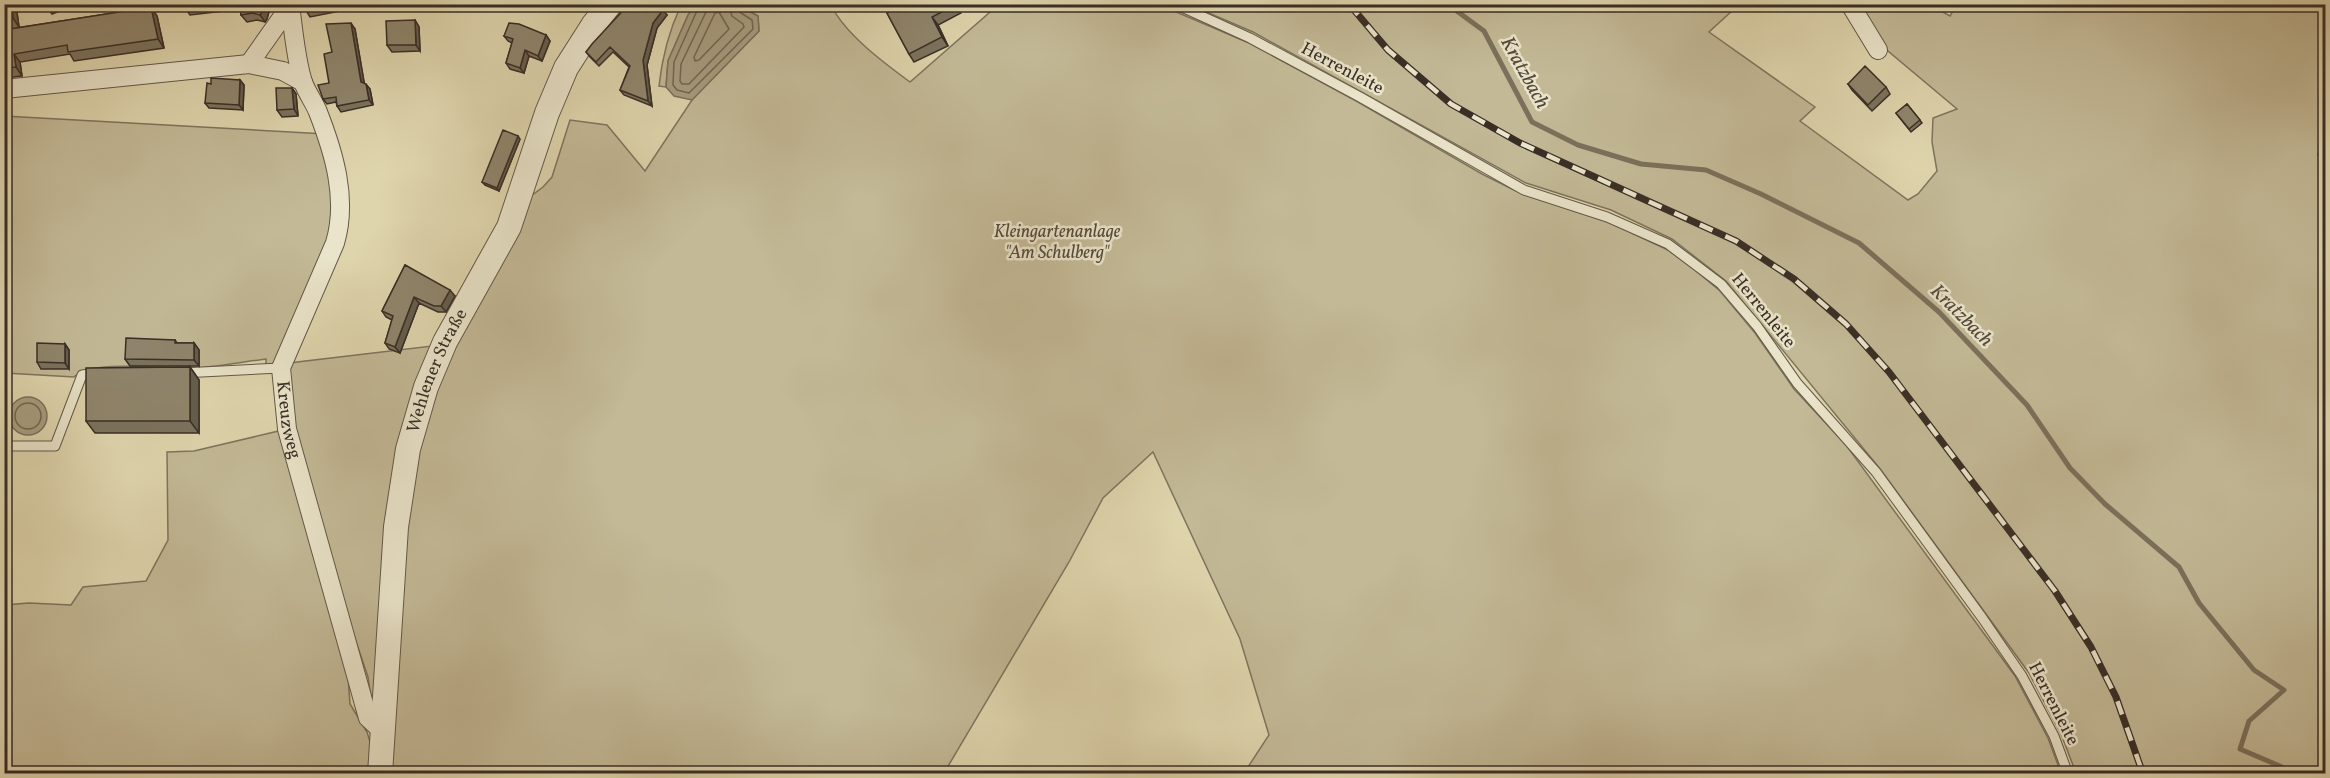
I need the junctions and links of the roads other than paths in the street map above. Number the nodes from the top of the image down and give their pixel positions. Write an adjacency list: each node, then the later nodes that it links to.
1 (610, 4): 13 (street, Wehlener Straße)
2 (1175, 4): 15 (lane, Herrenleite)
3 (1850, 4): 5 (street)
4 (290, 5): 6 (street); 7 (street, Kreuzweg)
5 (1878, 50)
6 (249, 64): 7 (street); 8 (street)
7 (303, 82): 9 (street, Kreuzweg)
8 (4, 89)
9 (281, 368): 11 (lane); 13 (street, Kreuzweg)
10 (104, 372): 12 (lane)
11 (175, 373)
12 (4, 446)
13 (382, 731): 14 (street, Wehlener Straße)
14 (380, 774)
15 (2068, 774)

